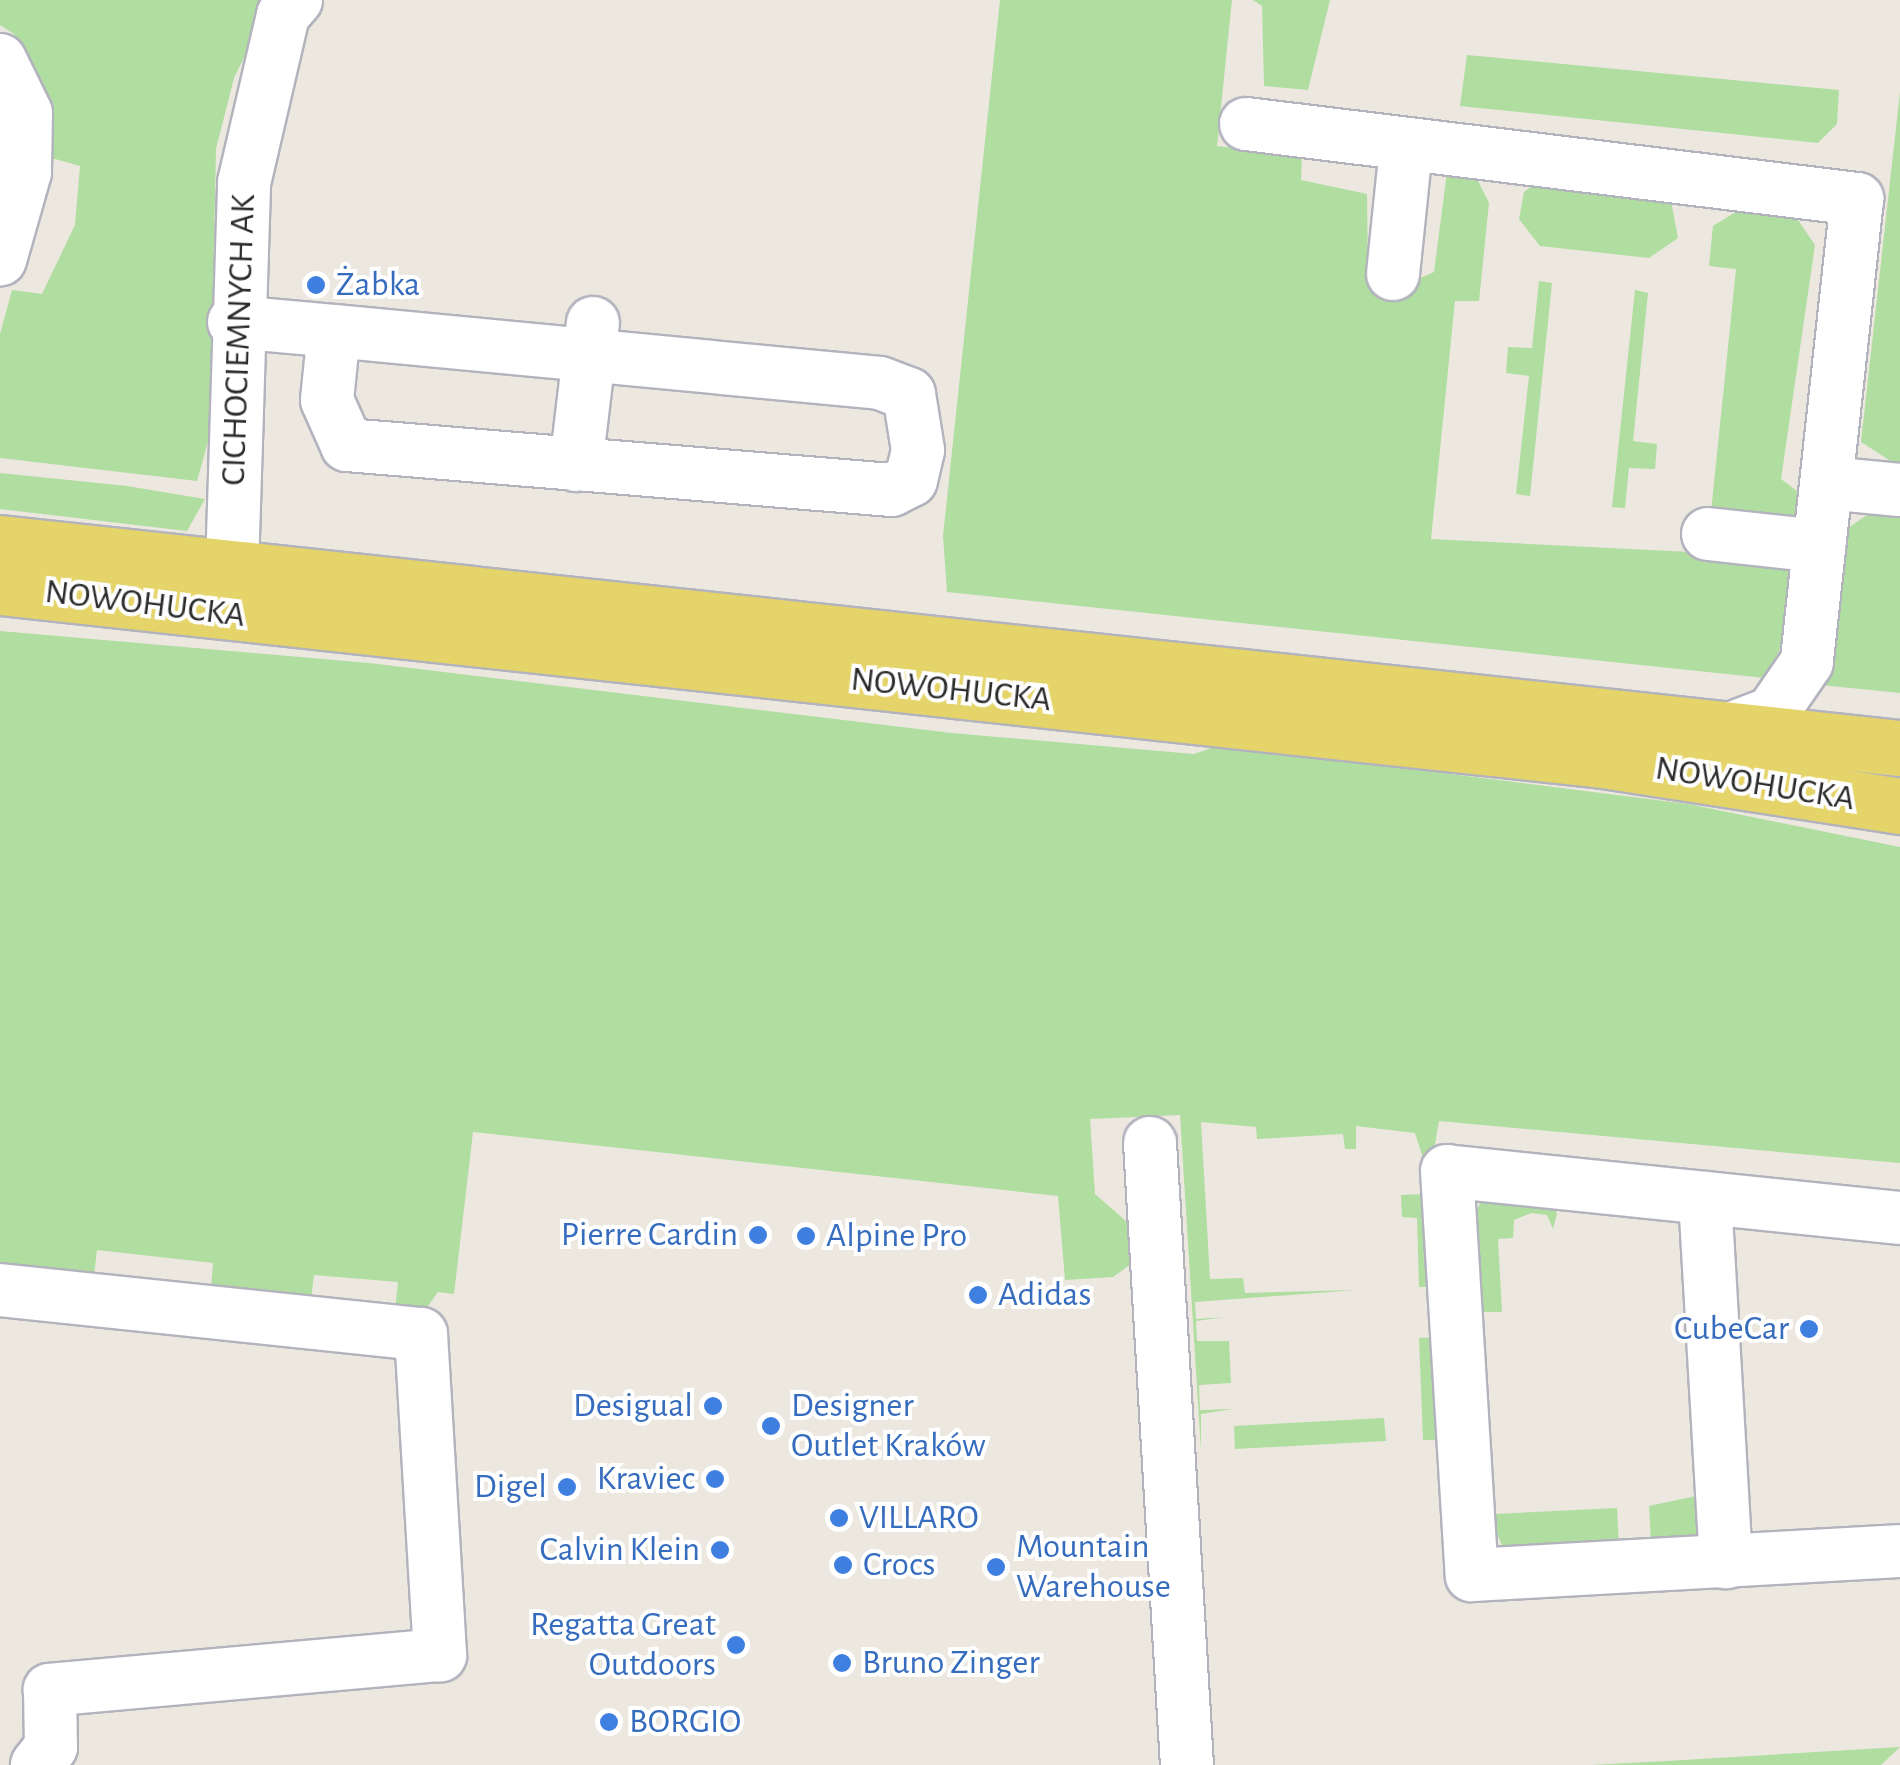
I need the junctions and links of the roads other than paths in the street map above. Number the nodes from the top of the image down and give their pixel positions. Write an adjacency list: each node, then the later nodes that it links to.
1 (296, 0): 7 (street, CICHOCIEMNYCH AK)
2 (0, 60): 5 (street)
3 (1246, 124): 4 (street)
4 (1406, 148): 6 (street); 11 (street)
5 (0, 260)
6 (1394, 274)
7 (234, 322): 8 (street); 16 (street, CICHOCIEMNYCH AK)
8 (334, 331): 9 (street); 10 (street)
9 (591, 337): 10 (street); 10 (street)
10 (576, 465)
11 (1827, 483): 12 (street); 15 (street)
12 (1900, 490)
13 (1708, 534): 15 (street)
14 (0, 543): 16 (main road, NOWOHUCKA)
15 (1819, 546): 18 (street)
16 (232, 569): 18 (main road, NOWOHUCKA)
17 (0, 587): 20 (main road, NOWOHUCKA)
18 (1730, 729): 19 (main road, NOWOHUCKA)
19 (1900, 748)
20 (1900, 806)
21 (1150, 1143): 28 (street)
22 (1705, 1198): 23 (street); 26 (street); 26 (street)
23 (1900, 1218)
24 (0, 1290): 27 (street)
25 (1900, 1551): 26 (street)
26 (1726, 1562)
27 (36, 1765)
28 (1187, 1765)

